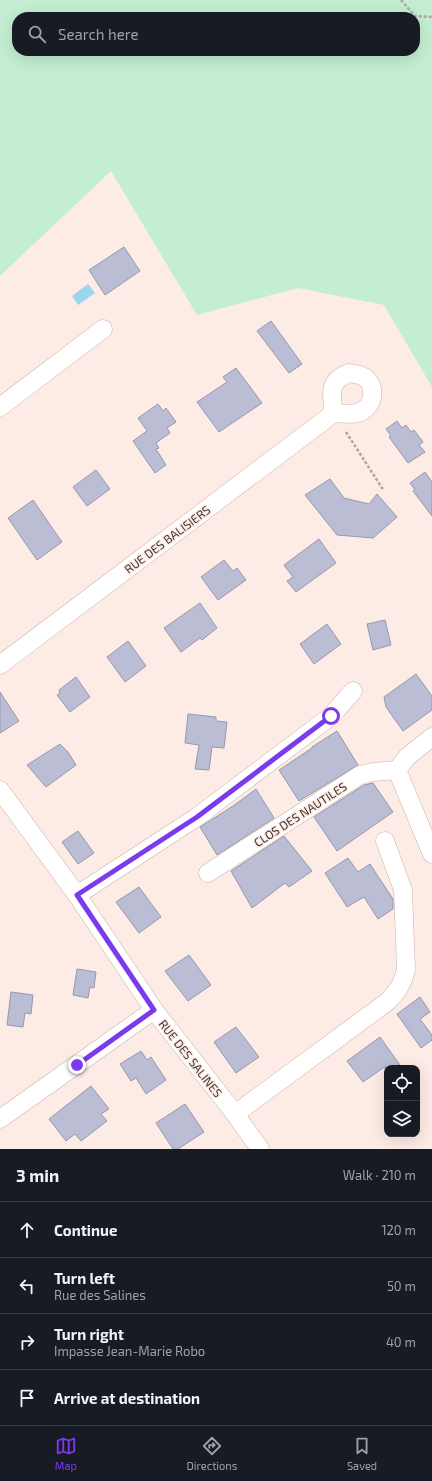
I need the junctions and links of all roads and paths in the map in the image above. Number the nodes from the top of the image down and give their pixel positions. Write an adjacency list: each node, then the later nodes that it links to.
1 (401, 0): 2 (path)
2 (412, 12)
3 (420, 16): 4 (path)
4 (432, 17)
5 (103, 329): 6 (street)
6 (0, 407)
7 (334, 413): 8 (path); 9 (street, RUE DES BALISIERS)
8 (384, 491)
9 (0, 666)
10 (353, 691): 17 (street)
11 (432, 737): 12 (street)
12 (397, 770): 15 (street); 16 (street, CLOS DES NAUTILES)
13 (0, 790): 17 (street, RUE DES SALINES)
14 (385, 841): 19 (street)
15 (432, 854)
16 (208, 873)
17 (77, 895): 18 (street, RUE DES SALINES)
18 (154, 1010): 19 (street, RUE DES SALINES); 20 (street)
19 (235, 1114): 21 (street, RUE DES SALINES)
20 (0, 1119)
21 (260, 1149)

